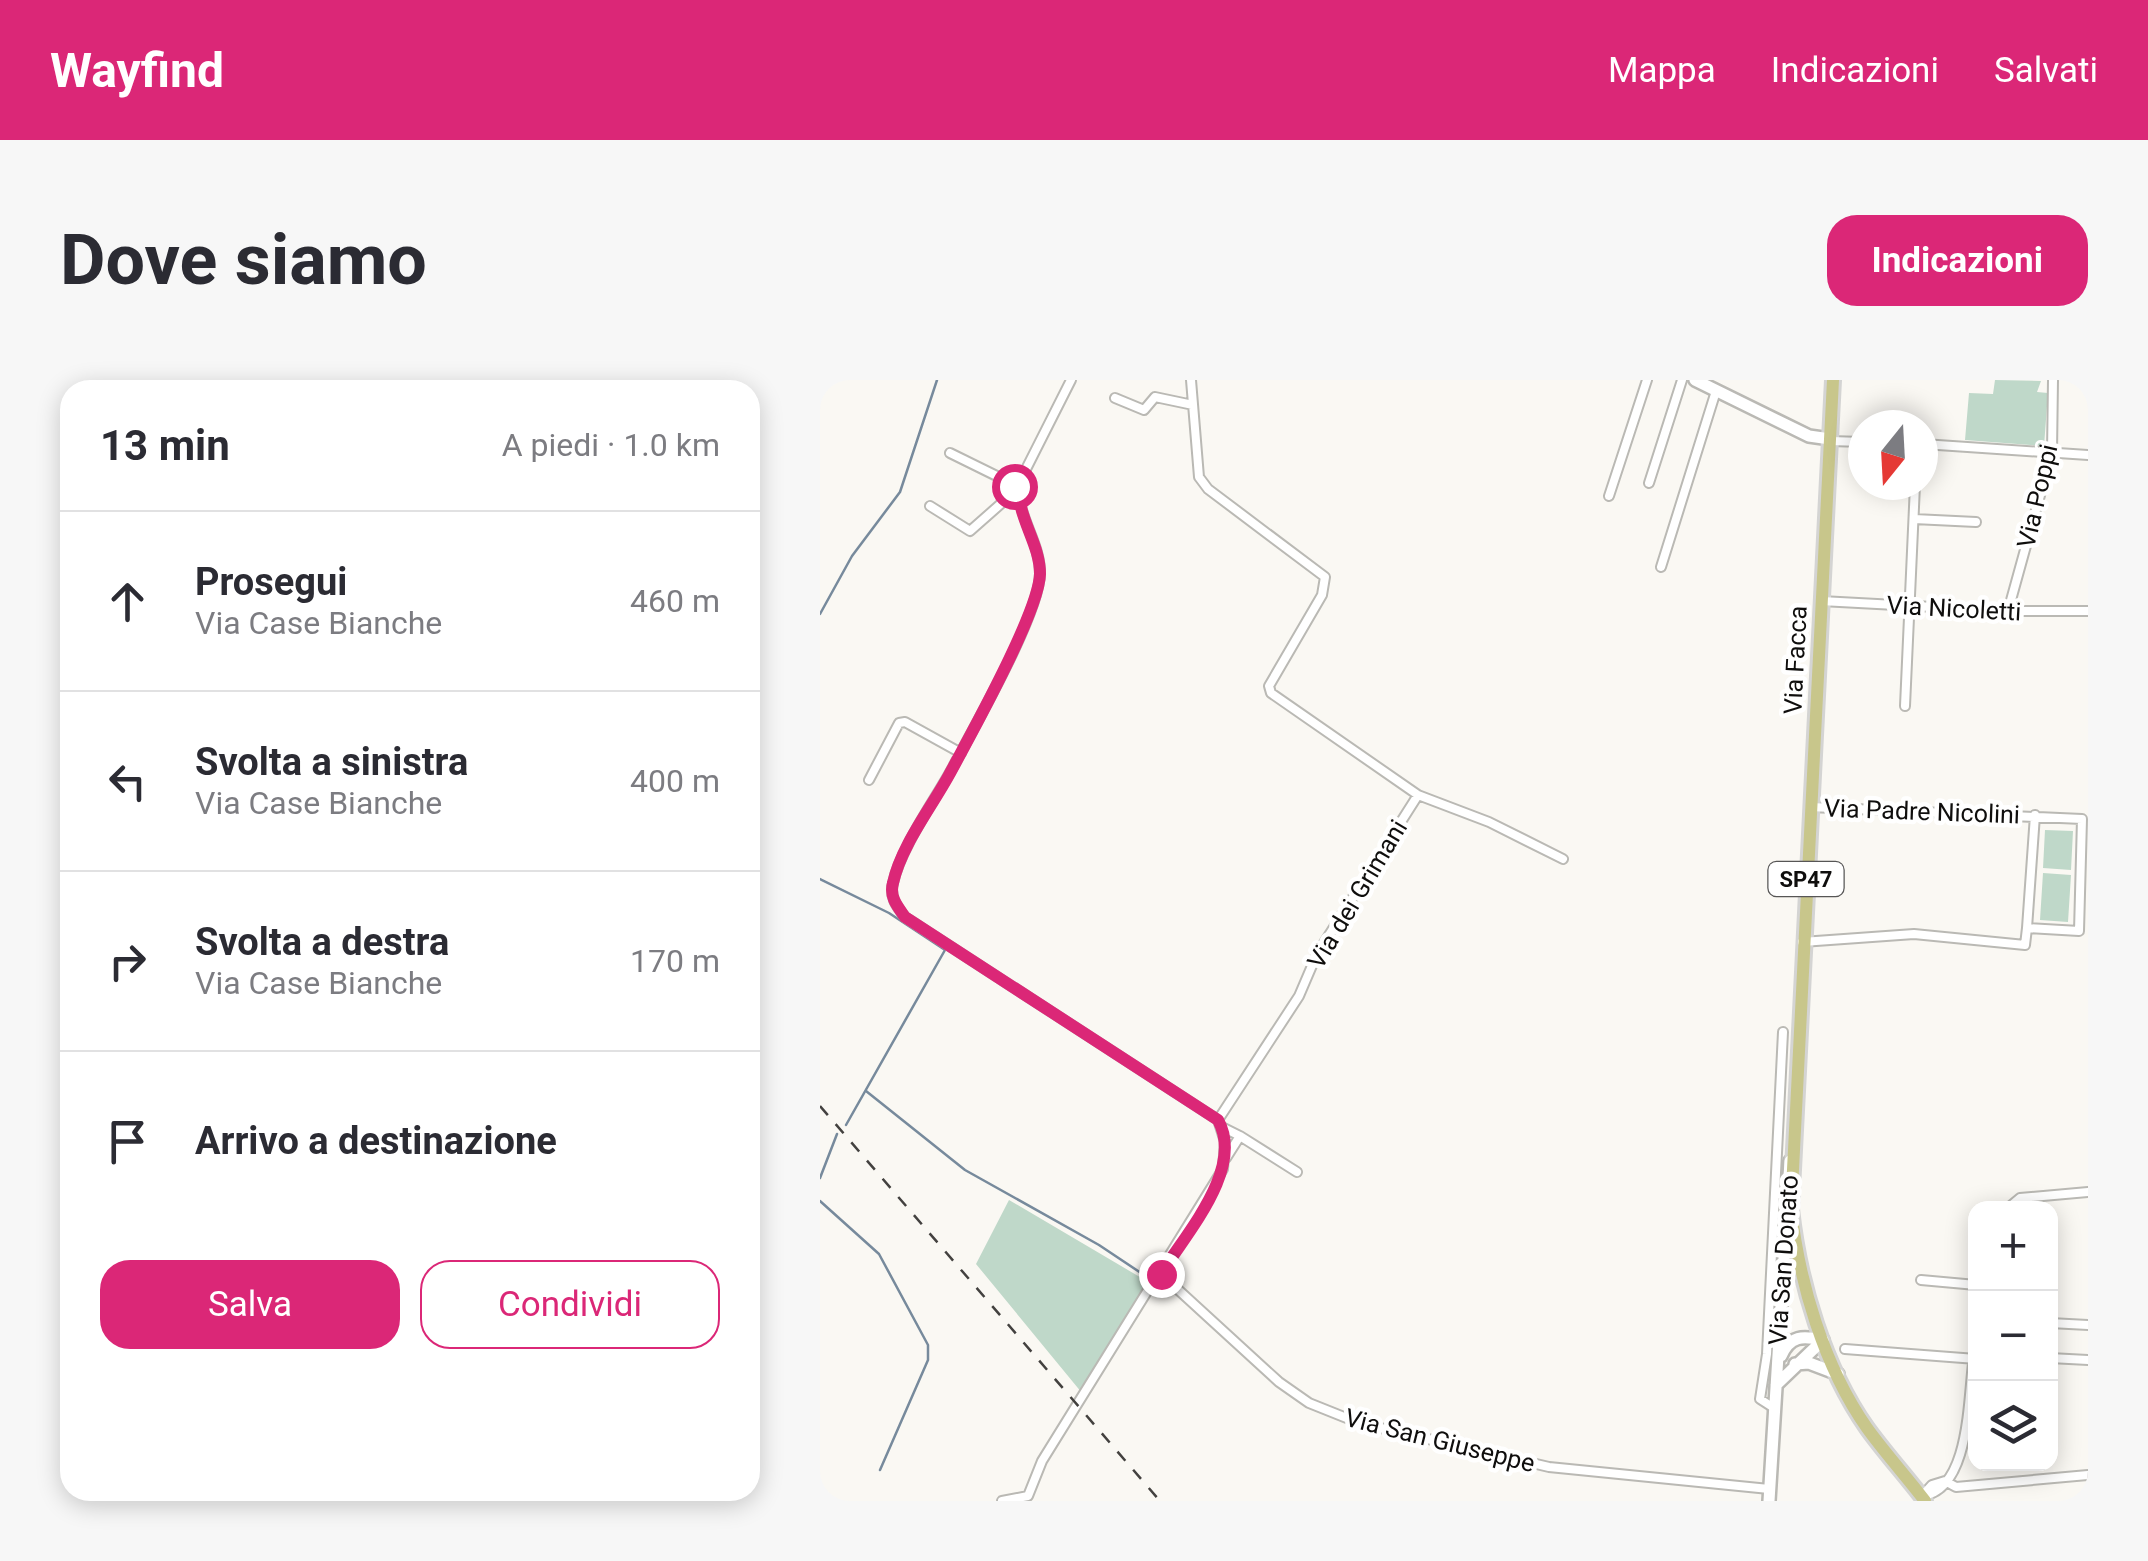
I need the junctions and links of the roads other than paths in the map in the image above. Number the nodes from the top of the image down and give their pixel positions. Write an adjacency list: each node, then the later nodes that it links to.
1 (1071, 380): 20 (street)
2 (1191, 380): 10 (street, Via dei Grimani)
3 (1648, 380): 21 (street)
4 (1682, 380): 19 (street)
5 (1695, 380): 8 (street)
6 (1832, 380): 11 (main road, Via Facca / SP47)
7 (2052, 380): 16 (street, Via Poppi)
8 (1716, 391): 12 (street); 27 (street)
9 (1115, 398): 10 (street)
10 (1193, 405): 35 (street, Via dei Grimani)
11 (1830, 423): 12 (street); 13 (main road, Via Facca / SP47)
12 (1800, 430): 13 (street)
13 (1830, 440): 14 (street); 28 (main road, Via Facca / SP47)
14 (1848, 441)
15 (1938, 445): 16 (street)
16 (2052, 452): 18 (street); 31 (street, Via Poppi)
17 (950, 453): 20 (street)
18 (2088, 455)
19 (1649, 483)
20 (1019, 486): 22 (street)
21 (1609, 496)
22 (1018, 497): 24 (street); 33 (street)
23 (1915, 500): 25 (street)
24 (930, 506)
25 (1914, 518): 26 (street); 29 (street)
26 (1976, 522)
27 (1661, 567)
28 (1821, 600): 29 (street, Via Nicoletti); 36 (main road, Via Facca / SP47)
29 (1911, 606): 31 (street, Via Nicoletti); 32 (street)
30 (2088, 610): 31 (street, Via Nicoletti)
31 (2008, 611)
32 (1905, 706)
33 (960, 753): 34 (street); 42 (street)
34 (869, 780)
35 (1418, 795): 38 (street); 42 (street, Via dei Grimani)
36 (1810, 807): 37 (street, Via Padre Nicolini); 40 (main road, Via Facca / SP47)
37 (2035, 815): 39 (street, Via Padre Nicolini); 39 (street, Via Padre Nicolini)
38 (1563, 859)
39 (2027, 928): 40 (street)
40 (1802, 942): 44 (main road, Via Facca / SP47)
41 (1783, 1032): 64 (street)
42 (1220, 1124): 43 (street); 45 (street)
43 (1240, 1136): 45 (street); 46 (street)
44 (1791, 1157): 54 (main road, Via Facca / SP47); 59 (street, Via San Donato)
45 (1226, 1158): 49 (street)
46 (1297, 1172)
47 (2088, 1192): 48 (street)
48 (2016, 1201)
49 (1161, 1274): 68 (street, Via San Giuseppe); 69 (street)
50 (1922, 1280): 51 (street)
51 (1968, 1284)
52 (2058, 1324): 53 (street)
53 (2088, 1325)
54 (1823, 1340): 59 (street, Via San Donato); 60 (street, Via San Donato); 61 (main road, SP47)
55 (1845, 1349): 56 (street)
56 (1968, 1358)
57 (2058, 1358): 58 (street)
58 (2088, 1360)
59 (1777, 1364): 63 (street, Via San Donato)
60 (1795, 1364): 61 (street, Via San Donato); 63 (street, Via San Donato)
61 (1838, 1374): 65 (main road, SP47)
62 (1972, 1381): 67 (street)
63 (1776, 1386): 64 (street, Via San Donato)
64 (1774, 1408): 68 (street, Via San Donato)
65 (1876, 1440): 67 (street); 70 (main road, SP47)
66 (2088, 1475): 67 (street)
67 (1939, 1484): 70 (street); 72 (street)
68 (1769, 1495)
69 (1029, 1498): 71 (street)
70 (1924, 1499)
71 (1002, 1501)
72 (1938, 1501)

